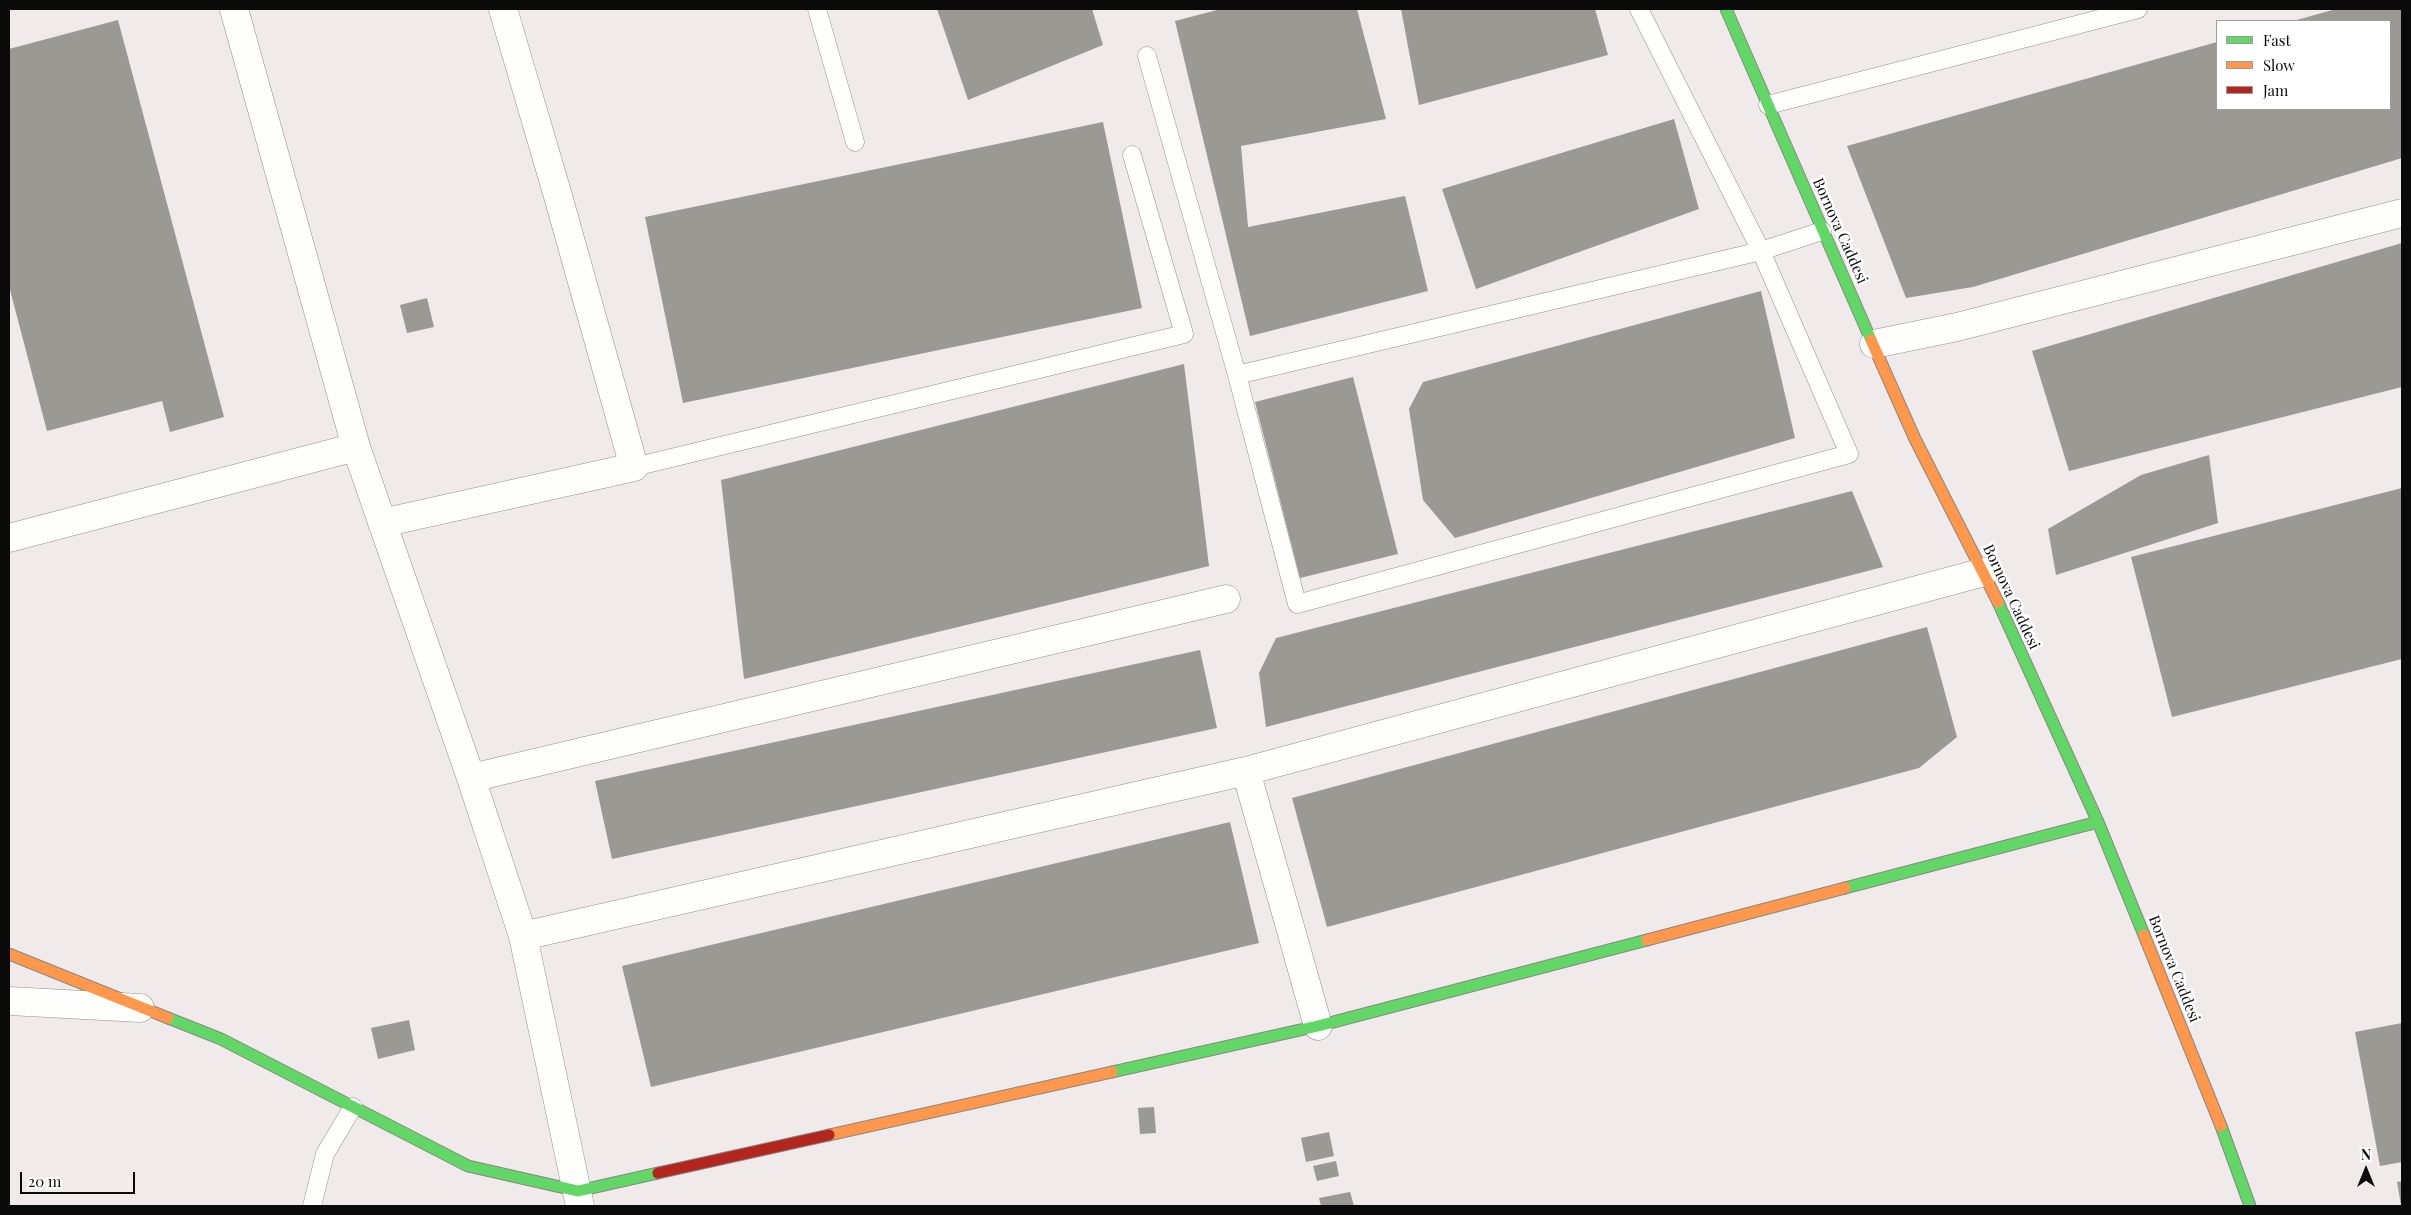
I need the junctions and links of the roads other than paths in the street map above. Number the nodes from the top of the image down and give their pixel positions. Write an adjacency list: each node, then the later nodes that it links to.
1 (234, 9): 16 (street)
2 (502, 9): 17 (street)
3 (817, 9): 9 (lane)
4 (1639, 9): 13 (lane)
5 (1726, 9): 8 (street, Bornova Caddesi)
6 (2138, 9): 8 (lane)
7 (1147, 56): 15 (lane)
8 (1768, 105): 12 (street, Bornova Caddesi)
9 (855, 142)
10 (1132, 155): 17 (lane)
11 (2402, 213): 14 (street)
12 (1822, 231): 13 (lane); 14 (street, Bornova Caddesi)
13 (1761, 251): 15 (lane); 15 (lane)
14 (1874, 344): 20 (street, Bornova Caddesi)
15 (1237, 375)
16 (356, 447): 18 (street); 19 (street)
17 (634, 467): 18 (street)
18 (382, 523): 23 (street)
19 (9, 538)
20 (1984, 572): 22 (street); 24 (street, Bornova Caddesi)
21 (1226, 599): 23 (street)
22 (1246, 771): 25 (street); 29 (street)
23 (471, 778): 25 (street)
24 (2098, 822): 29 (street); 33 (street, Bornova Caddesi)
25 (523, 936): 31 (street)
26 (9, 954): 28 (street)
27 (9, 1001): 28 (street)
28 (143, 1008): 30 (street)
29 (1318, 1026): 31 (street)
30 (353, 1107): 31 (street); 32 (lane)
31 (579, 1199)
32 (312, 1206)
33 (2250, 1206)

